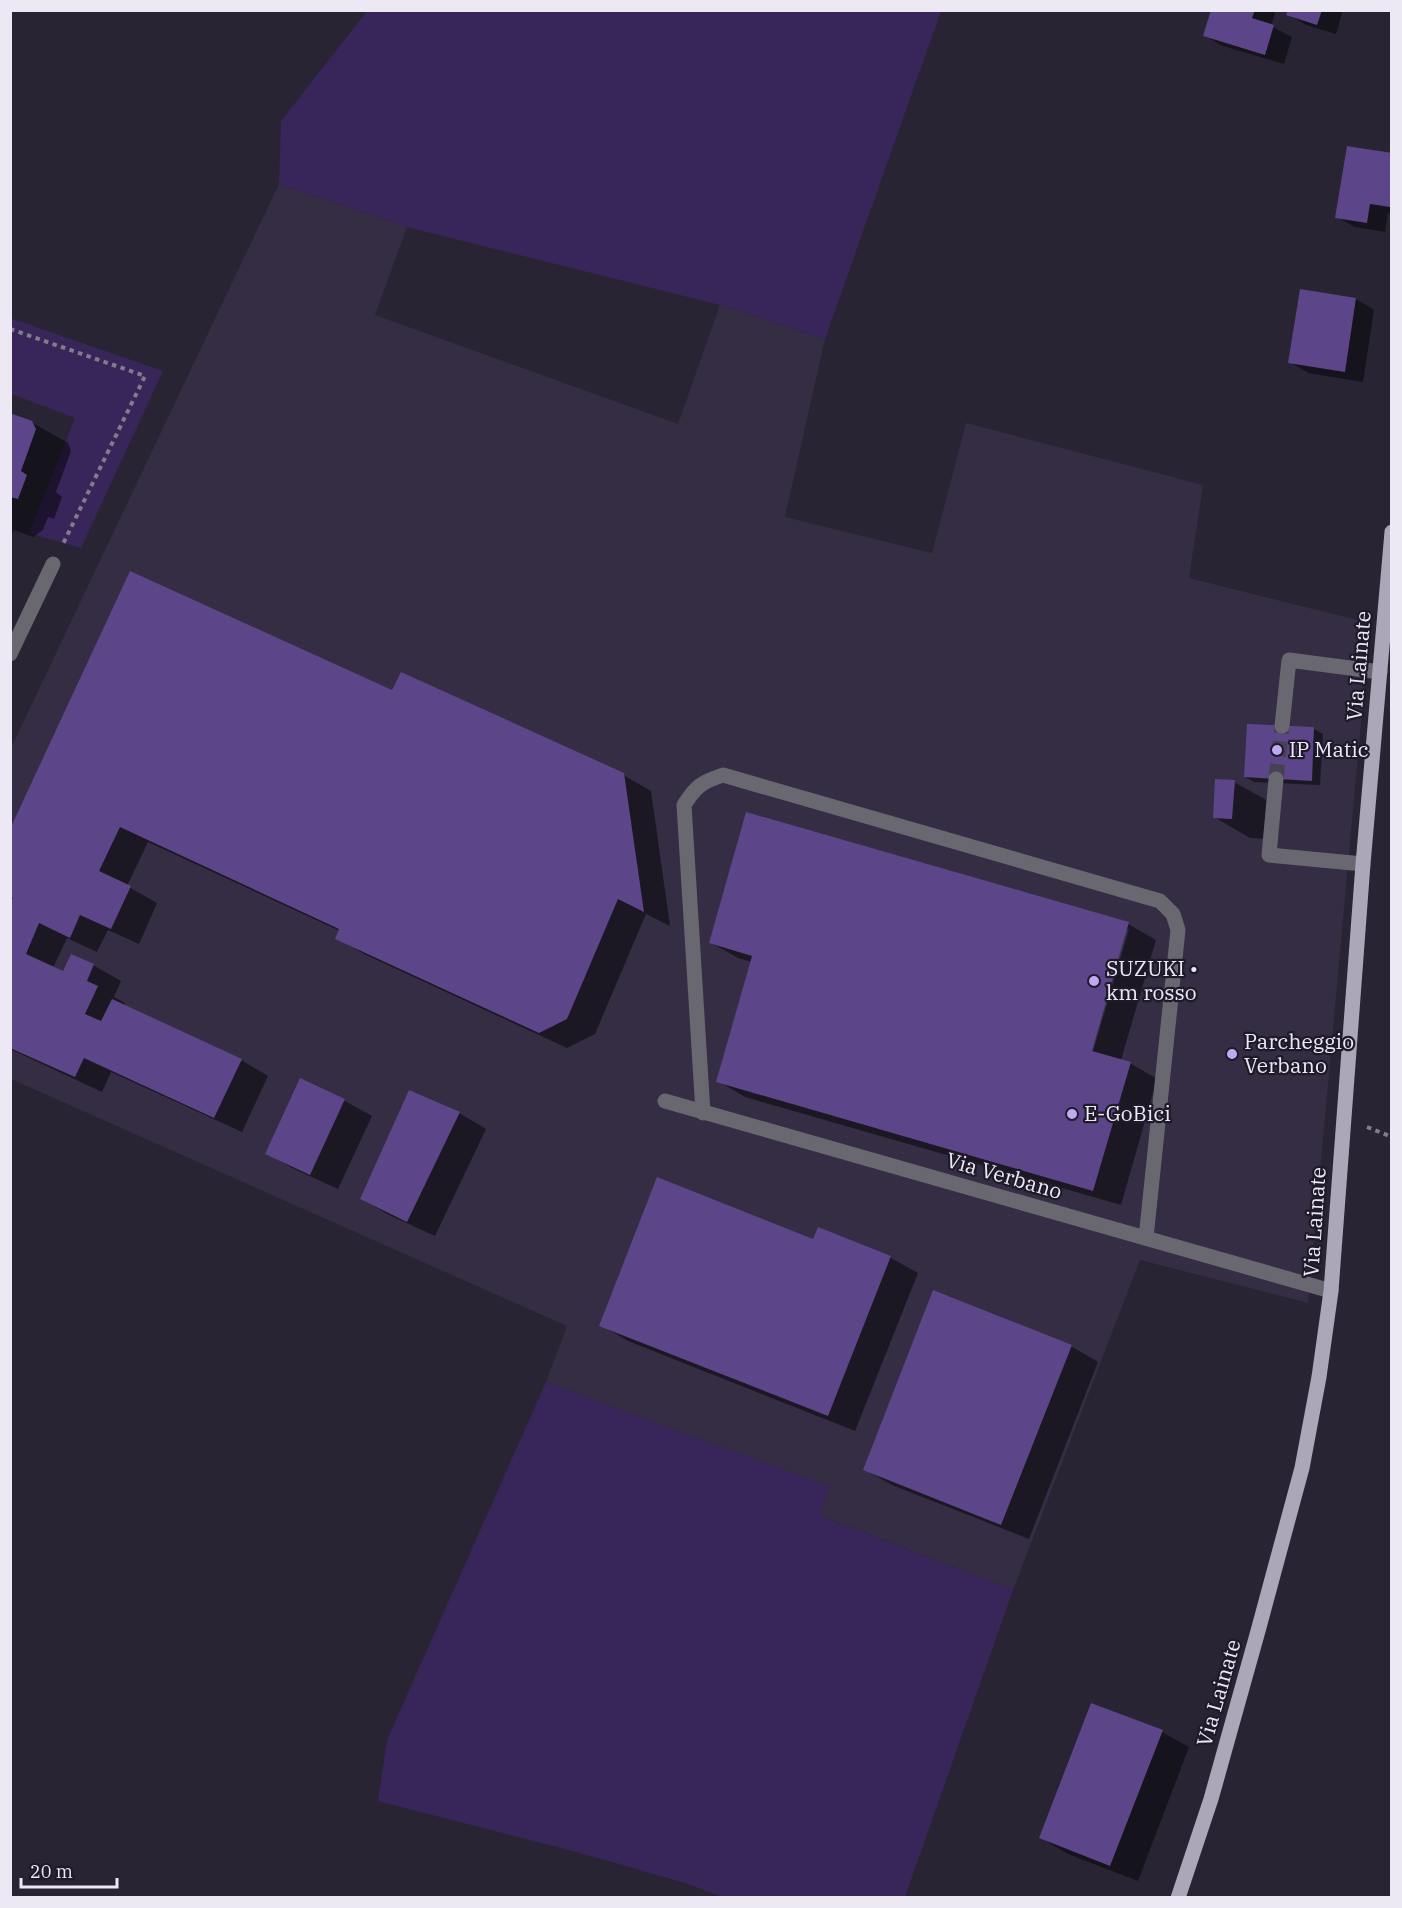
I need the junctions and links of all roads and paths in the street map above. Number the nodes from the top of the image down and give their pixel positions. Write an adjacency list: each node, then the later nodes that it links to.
1 (10, 329): 3 (path)
2 (1392, 532): 5 (main road, Via Lainate)
3 (53, 564): 4 (street)
4 (10, 654)
5 (1380, 672): 6 (street); 8 (main road, Via Lainate)
6 (1282, 726)
7 (1276, 780): 8 (street)
8 (1363, 864): 12 (main road, Via Lainate)
9 (665, 1101): 10 (street, Via Verbano)
10 (703, 1113): 11 (street, Via Verbano); 11 (street)
11 (1146, 1239): 12 (street, Via Verbano)
12 (1331, 1291): 13 (main road, Via Lainate)
13 (1178, 1898)

